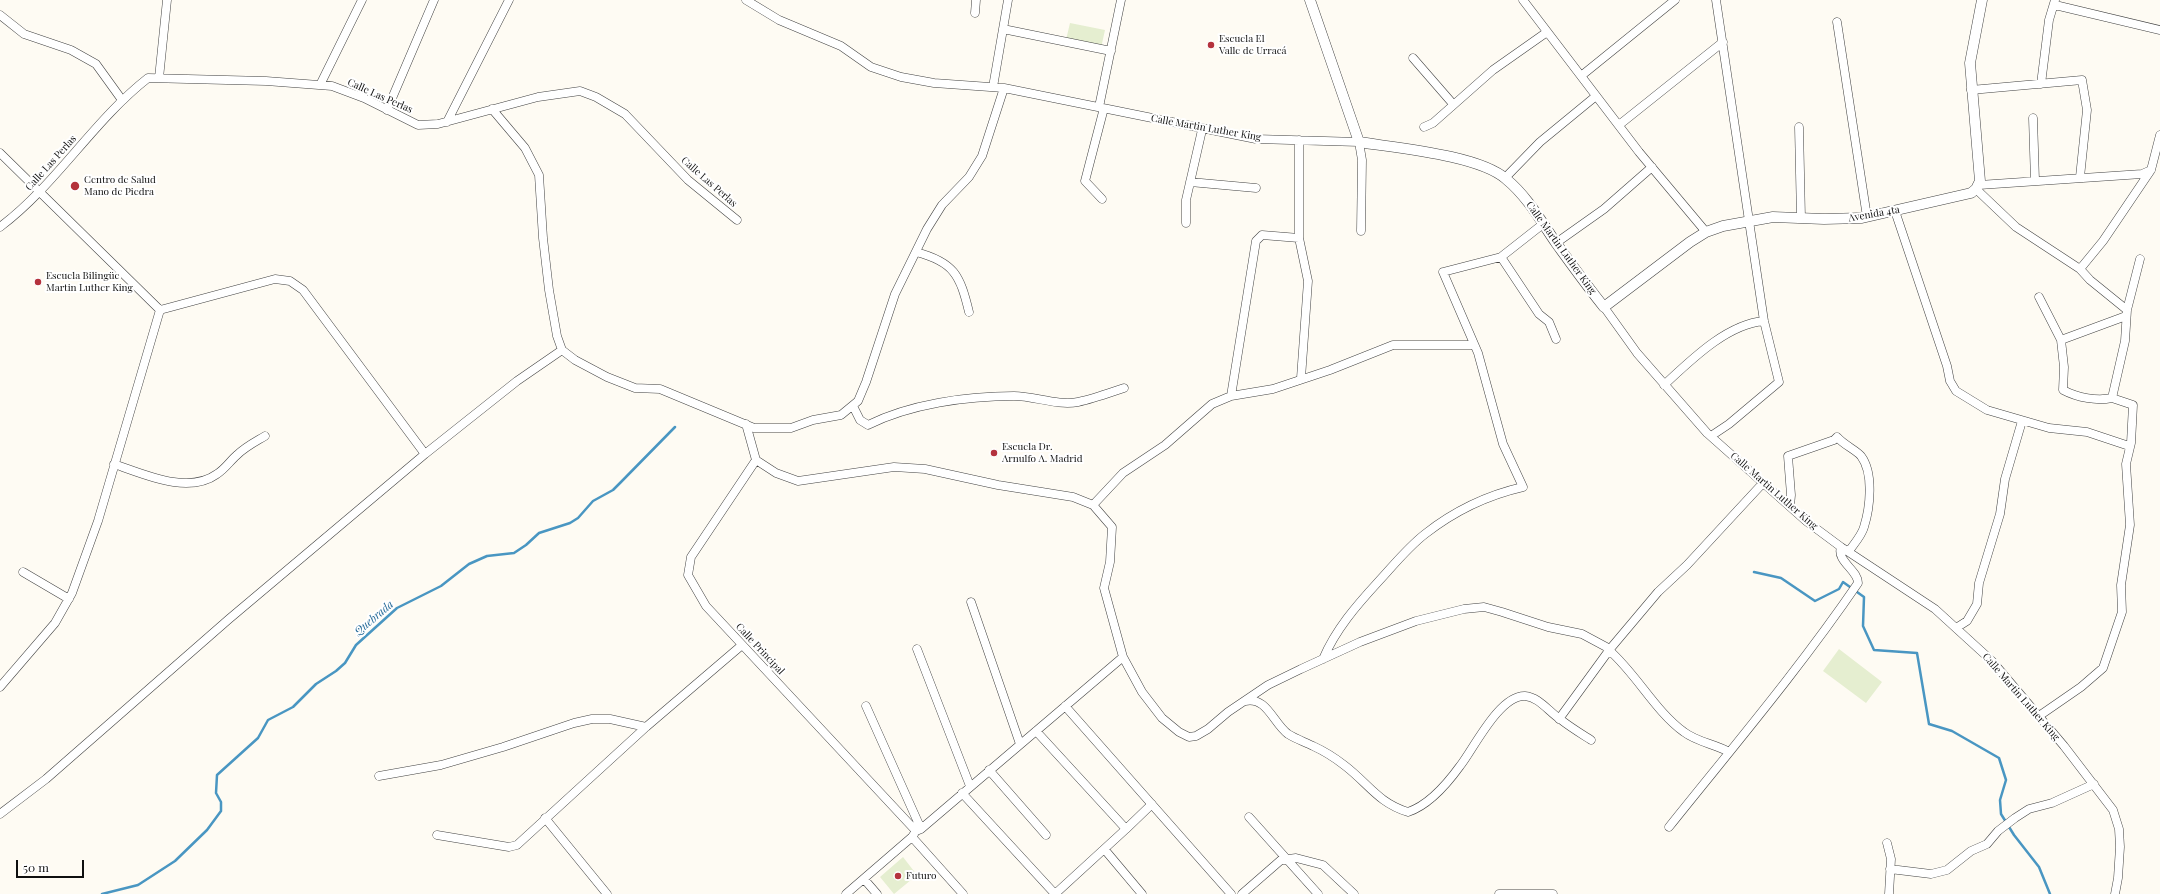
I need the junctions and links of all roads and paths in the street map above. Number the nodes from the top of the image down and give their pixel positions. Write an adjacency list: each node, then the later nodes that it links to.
1 (167, 0): 25 (street)
2 (362, 0): 27 (street)
3 (434, 0): 36 (street)
4 (509, 0): 38 (street)
5 (746, 0): 28 (street, Calle Martin Luther King)
6 (976, 0): 15 (street)
7 (1008, 0): 18 (street)
8 (1121, 0): 22 (street)
9 (1310, 0): 45 (street)
10 (1523, 0): 20 (street)
11 (1675, 0): 24 (street)
12 (1716, 0): 21 (street)
13 (1982, 0): 30 (street)
14 (2055, 3): 19 (street); 26 (street)
15 (975, 13)
16 (0, 15): 32 (street)
17 (1837, 22): 58 (street)
18 (1003, 30): 22 (street); 28 (street)
19 (2160, 30)
20 (1547, 32): 24 (street); 33 (street)
21 (1723, 42): 39 (street); 61 (street)
22 (1111, 51): 34 (street)
23 (1413, 58): 33 (street)
24 (1581, 76): 31 (street)
25 (159, 78): 27 (street, Calle Las Perlas); 32 (street, Calle Las Perlas)
26 (2041, 84): 30 (street); 49 (street)
27 (320, 85): 36 (street, Calle Las Perlas)
28 (993, 87): 29 (street, Calle Martin Luther King)
29 (1004, 88): 34 (street, Calle Martin Luther King); 69 (street)
30 (1971, 90): 53 (street)
31 (1596, 96): 39 (street); 50 (street)
32 (122, 100): 55 (street, Calle Las Perlas)
33 (1453, 104): 40 (street)
34 (1102, 108): 42 (street, Calle Martin Luther King); 56 (street)
35 (492, 109): 38 (street, Calle Las Perlas); 60 (street, Calle Las Perlas); 82 (street)
36 (387, 110): 38 (street, Calle Las Perlas)
37 (2034, 118): 51 (street)
38 (446, 122)
39 (1619, 125): 47 (street)
40 (1424, 127)
41 (1799, 127): 59 (street)
42 (1202, 130): 44 (street, Calle Martin Luther King); 52 (street)
43 (2160, 135): 48 (street)
44 (1299, 140): 45 (street, Calle Martin Luther King); 67 (street)
45 (1359, 142): 50 (street, Calle Martin Luther King); 65 (street)
46 (0, 153): 55 (street)
47 (1652, 167): 66 (street); 68 (street)
48 (2151, 170): 49 (street); 72 (street)
49 (2080, 177): 51 (street)
50 (1505, 178): 63 (street, Calle Martin Luther King)
51 (2035, 180): 53 (street)
52 (1190, 182): 54 (street); 62 (street)
53 (1977, 187): 57 (street, Avenida 4ta); 72 (street)
54 (1256, 188)
55 (38, 192): 64 (street, Calle Las Perlas); 75 (street)
56 (1102, 199)
57 (1895, 211): 58 (street, Avenida 4ta); 89 (street)
58 (1867, 217): 59 (street, Avenida 4ta)
59 (1801, 218): 61 (street, Avenida 4ta)
60 (737, 220)
61 (1749, 221): 66 (street, Avenida 4ta); 78 (street)
62 (1186, 223)
63 (1543, 224): 68 (street, Calle Martin Luther King); 70 (street)
64 (0, 226)
65 (1361, 231)
66 (1706, 232): 74 (street, Avenida 4ta)
67 (1299, 238): 83 (street); 86 (street)
68 (1556, 243): 74 (street, Calle Martin Luther King)
69 (916, 252): 76 (street); 88 (street)
70 (1501, 257): 79 (street); 81 (street)
71 (2140, 259): 77 (street)
72 (2080, 269): 77 (street)
73 (2039, 297): 80 (street)
74 (1604, 306): 84 (street, Calle Martin Luther King)
75 (160, 310): 94 (street); 96 (street)
76 (969, 312)
77 (2127, 313): 80 (street); 87 (street)
78 (1764, 321): 84 (street); 92 (street)
79 (1556, 339)
80 (2061, 340): 87 (street)
81 (1474, 344): 83 (street); 110 (street)
82 (562, 350): 90 (street); 94 (street)
83 (1301, 378): 86 (street)
84 (1664, 384): 92 (street, Calle Martin Luther King)
85 (1124, 388): 88 (street)
86 (1231, 396): 98 (street)
87 (2112, 398): 93 (street)
88 (852, 406): 90 (street)
89 (2022, 420): 93 (street); 105 (street)
90 (746, 424): 95 (street)
91 (265, 436): 96 (street)
92 (1711, 436): 97 (street, Calle Martin Luther King)
93 (2129, 446): 115 (street)
94 (425, 454): 128 (street)
95 (756, 460): 98 (street); 106 (street, Calle Principal)
96 (114, 464): 103 (street)
97 (1764, 483): 99 (street, Calle Martin Luther King); 108 (street)
98 (1093, 505): 109 (street)
99 (1790, 506): 100 (street, Calle Martin Luther King); 101 (street)
100 (1841, 547): 101 (street, Calle Martin Luther King); 121 (street)
101 (1849, 551): 105 (street, Calle Martin Luther King)
102 (23, 572): 103 (street)
103 (69, 599): 111 (street)
104 (971, 602): 120 (street)
105 (1956, 628): 115 (street, Calle Martin Luther King)
106 (742, 645): 117 (street); 133 (street, Calle Principal)
107 (917, 649): 125 (street)
108 (1610, 650): 110 (street); 116 (street); 121 (street)
109 (1123, 657): 112 (street); 114 (street)
110 (1323, 659): 112 (street)
111 (0, 687)
112 (1245, 701): 116 (street)
113 (866, 706): 133 (street)
114 (1065, 706): 118 (street); 127 (street)
115 (2039, 716): 124 (street, Calle Martin Luther King)
116 (1559, 719): 119 (street)
117 (646, 727): 123 (street); 130 (street)
118 (1036, 731): 120 (street); 132 (street)
119 (1590, 740)
120 (1020, 744): 122 (street)
121 (1729, 752): 131 (street)
122 (989, 770): 125 (street); 135 (street)
123 (379, 776)
124 (2094, 784): 139 (street); 154 (street, Calle Martin Luther King)
125 (970, 786): 126 (street)
126 (962, 793): 133 (street); 145 (street)
127 (1152, 804): 132 (street); 147 (street)
128 (0, 814)
129 (1249, 817): 138 (street)
130 (545, 818): 134 (street); 141 (street)
131 (1669, 827)
132 (1126, 828): 137 (street)
133 (916, 832): 140 (street); 144 (street, Calle Principal)
134 (437, 835)
135 (1046, 836)
136 (1887, 842): 139 (street)
137 (1105, 850): 145 (street); 146 (street)
138 (1286, 858): 148 (street); 149 (street); 150 (street)
139 (1890, 869): 153 (street)
140 (864, 878): 142 (street); 143 (street)
141 (608, 894)
142 (846, 894)
143 (878, 894)
144 (963, 894)
145 (1055, 894)
146 (1142, 894)
147 (1231, 894)
148 (1242, 894)
149 (1318, 894)
150 (1354, 894)
151 (1499, 894): 152 (street)
152 (1553, 894)
153 (1889, 894)
154 (2115, 894)

